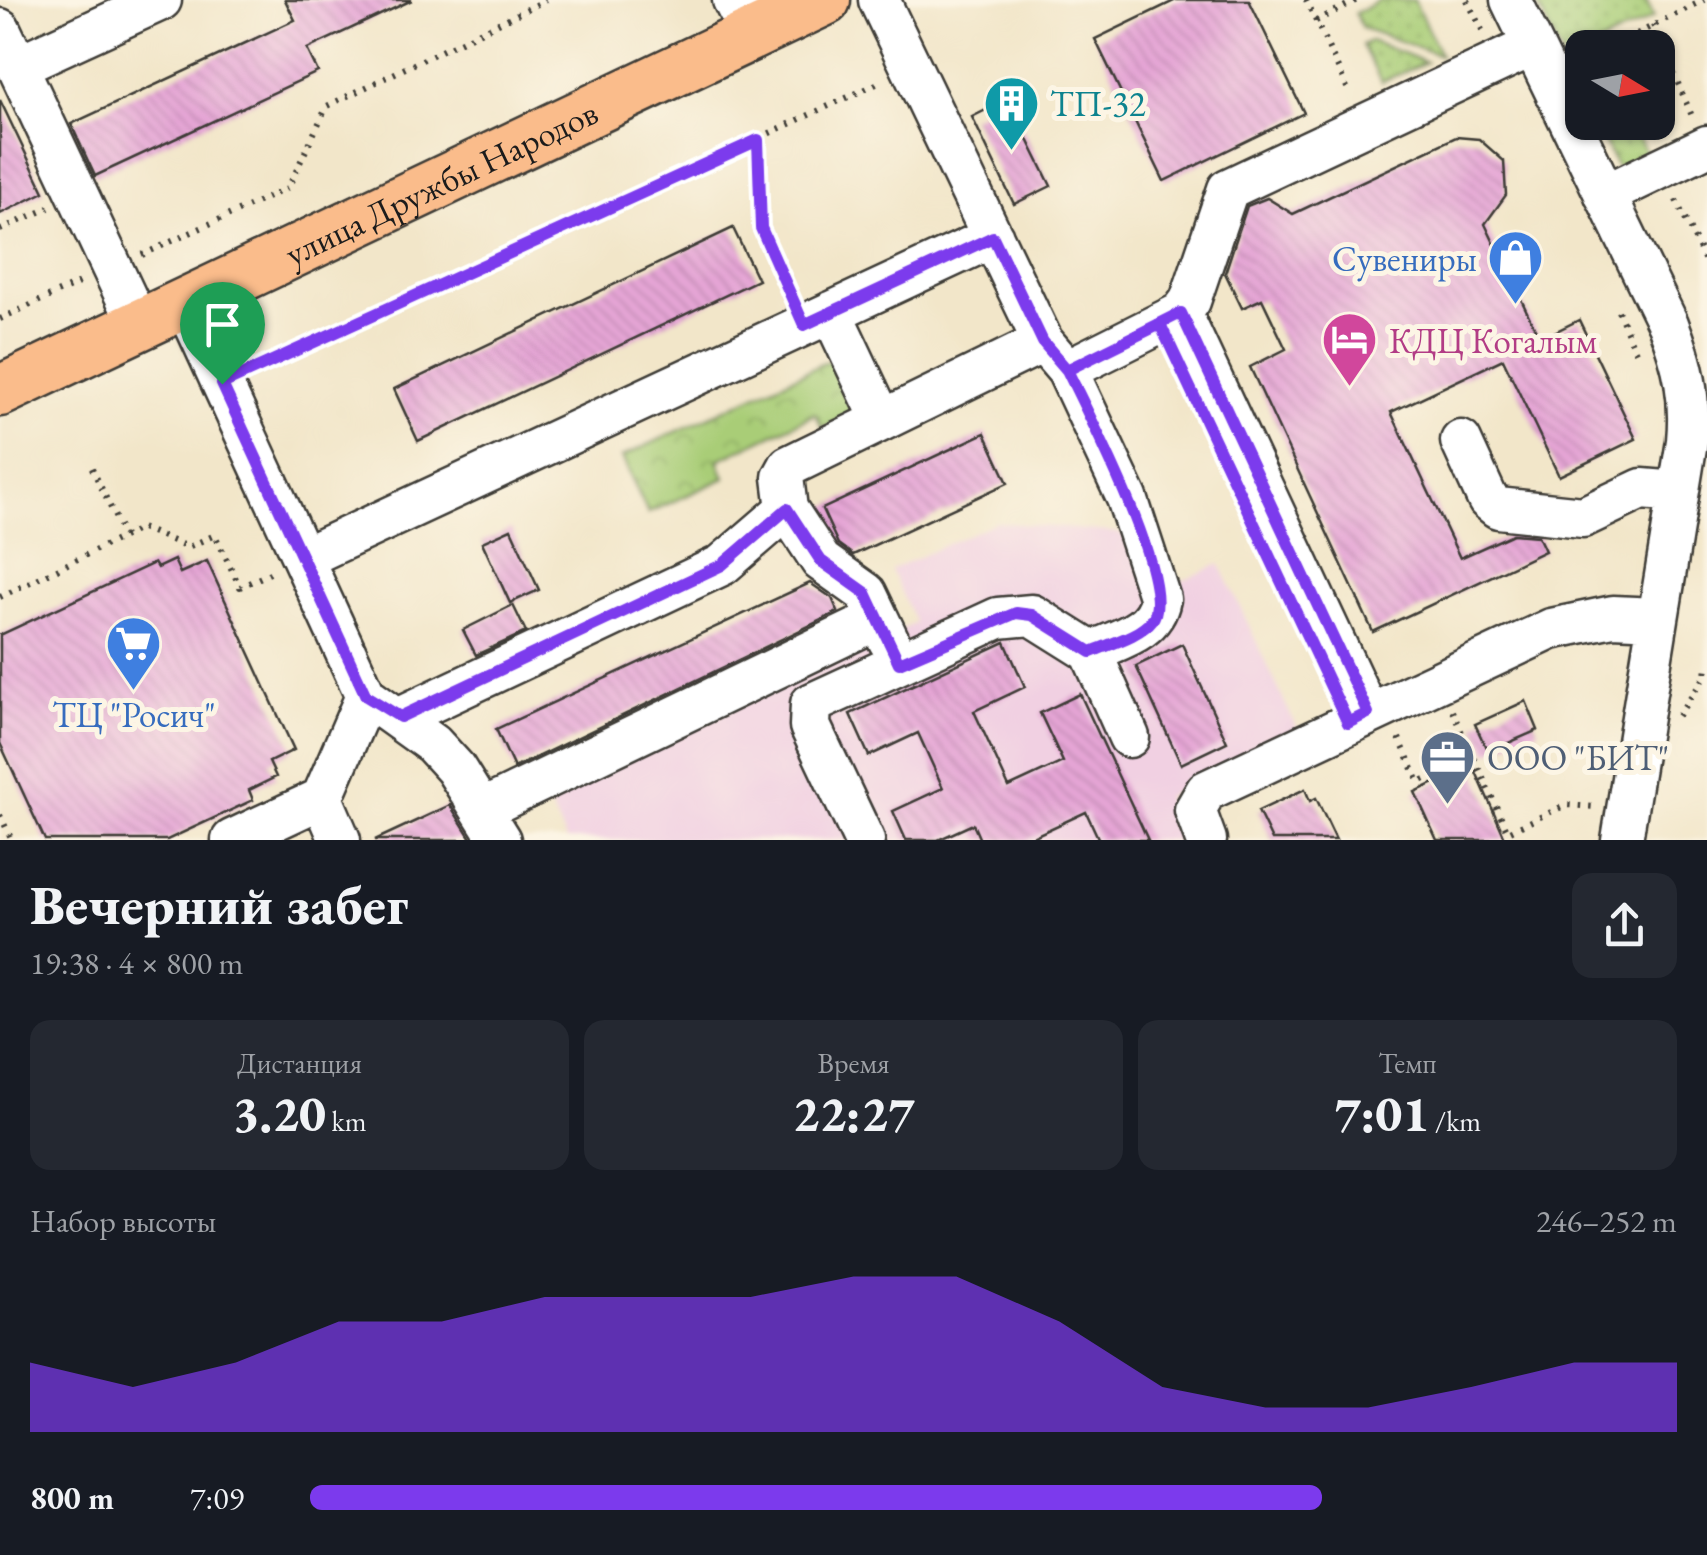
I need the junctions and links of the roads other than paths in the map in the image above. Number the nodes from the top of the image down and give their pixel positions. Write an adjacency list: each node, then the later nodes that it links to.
1 (161, 0): 8 (street)
2 (825, 0): 5 (main road, улица Дружбы Народов)
3 (879, 0): 11 (street)
4 (1511, 0): 7 (street)
5 (742, 18): 12 (main road, улица Дружбы Народов)
6 (0, 30): 8 (street)
7 (1515, 54): 10 (street); 13 (street)
8 (18, 66): 15 (street)
9 (1706, 146): 10 (street)
10 (1605, 195): 20 (street)
11 (993, 237): 14 (street); 16 (street)
12 (185, 304): 15 (main road, улица Дружбы Народов); 22 (street)
13 (1171, 318): 16 (street); 28 (street)
14 (818, 319): 18 (street); 22 (street)
15 (139, 325): 17 (main road, улица Дружбы Народов)
16 (1055, 356): 18 (street); 25 (street)
17 (0, 391)
18 (882, 420): 21 (street)
19 (1461, 440): 20 (street)
20 (1678, 492): 23 (street)
21 (787, 509): 24 (street); 27 (street)
22 (303, 558): 27 (street)
23 (1657, 618): 28 (street); 36 (street)
24 (878, 619): 26 (street); 31 (street)
25 (1091, 652): 26 (street); 29 (street)
26 (899, 663): 34 (street)
27 (383, 706): 30 (street); 31 (street)
28 (1367, 714): 35 (street)
29 (1129, 737)
30 (322, 798): 32 (street); 33 (street)
31 (492, 825)
32 (232, 840)
33 (340, 840)
34 (864, 840)
35 (1206, 840)
36 (1622, 840)

